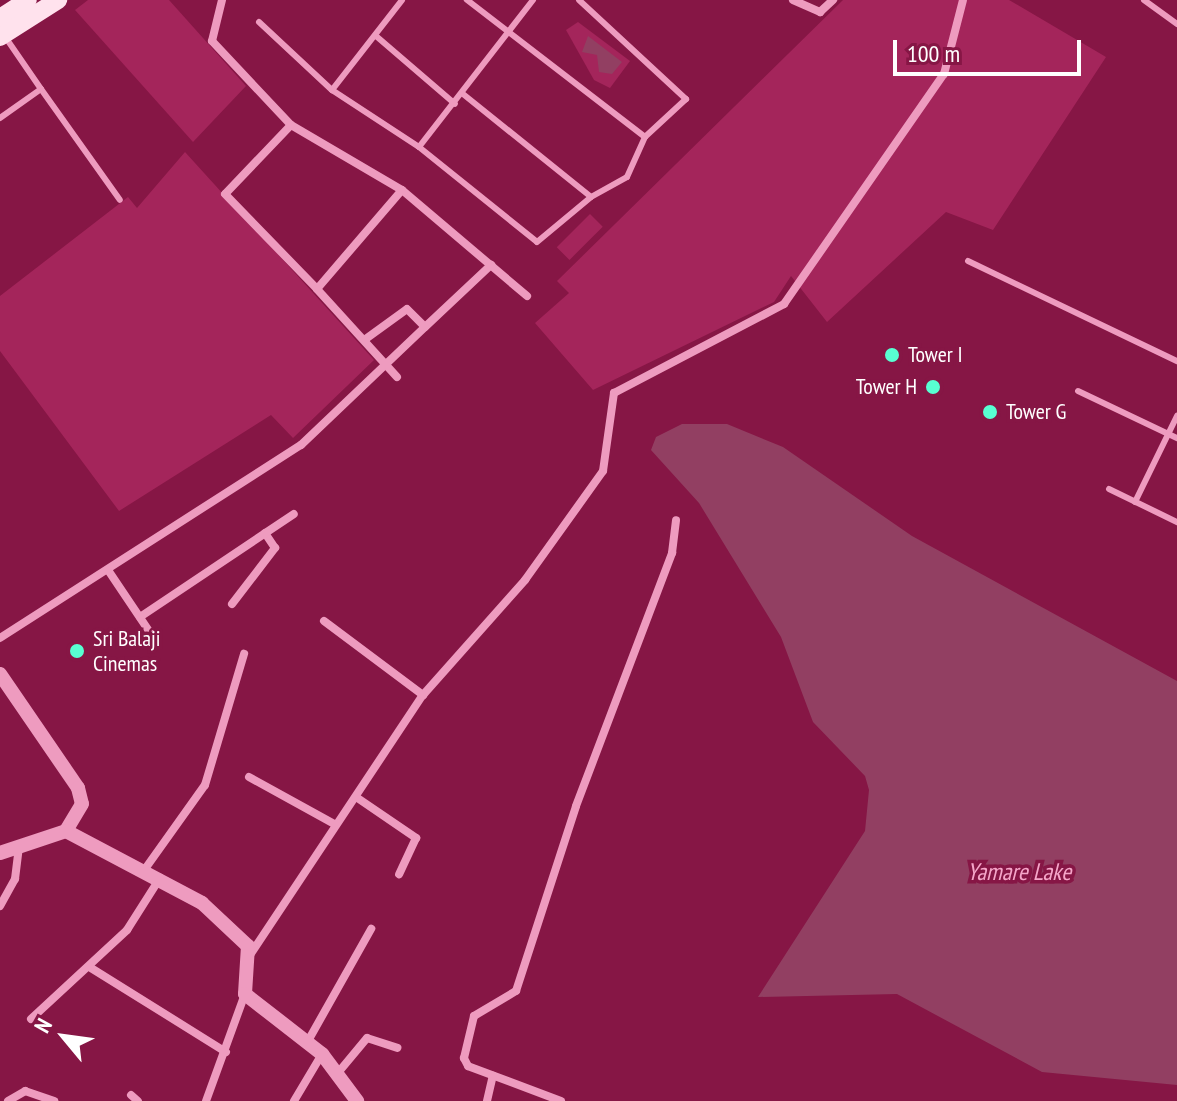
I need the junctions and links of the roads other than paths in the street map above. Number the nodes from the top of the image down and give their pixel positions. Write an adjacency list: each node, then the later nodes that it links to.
1 (28, 0): 14 (main road)
2 (58, 0): 14 (main road)
3 (222, 0): 22 (street)
4 (402, 0): 16 (lane)
5 (467, 0): 15 (lane)
6 (533, 0): 15 (lane)
7 (579, 0): 23 (lane)
8 (793, 0): 9 (street)
9 (833, 0)
10 (963, 0): 55 (street)
11 (1144, 0): 13 (lane)
12 (259, 22): 18 (lane)
13 (1177, 24)
14 (1, 30): 17 (lane)
15 (506, 34): 19 (lane); 23 (lane)
16 (376, 36): 18 (lane); 20 (lane)
17 (41, 89): 21 (lane); 27 (lane)
18 (332, 90): 24 (lane)
19 (463, 94): 20 (lane); 26 (lane)
20 (455, 104): 24 (lane)
21 (0, 118)
22 (291, 125): 25 (street); 30 (street)
23 (645, 137): 26 (lane)
24 (419, 147): 26 (lane)
25 (402, 190): 29 (street); 30 (street)
26 (591, 197)
27 (120, 200)
28 (968, 261): 34 (lane)
29 (491, 265): 31 (street); 32 (street)
30 (317, 289): 33 (street)
31 (527, 296)
32 (425, 327): 33 (street); 35 (street)
33 (367, 338): 35 (street)
34 (1177, 361)
35 (383, 363): 36 (street); 47 (street)
36 (397, 377)
37 (1078, 391): 39 (lane)
38 (1177, 416): 39 (lane)
39 (1168, 434): 40 (lane); 42 (lane)
40 (1177, 438)
41 (1109, 489): 42 (lane)
42 (1135, 502): 45 (lane)
43 (294, 514): 46 (street)
44 (676, 520): 76 (street)
45 (1177, 522)
46 (265, 533): 48 (street); 49 (street)
47 (108, 570): 49 (street); 52 (street)
48 (232, 604)
49 (140, 617): 51 (street)
50 (324, 621): 55 (street)
51 (153, 637)
52 (0, 638)
53 (244, 654): 62 (street)
54 (0, 674): 59 (street)
55 (423, 695): 57 (street)
56 (249, 777): 58 (street)
57 (356, 797): 58 (street); 63 (street)
58 (336, 825): 67 (street)
59 (66, 831): 60 (street); 62 (street)
60 (19, 847): 61 (street); 65 (street)
61 (0, 853)
62 (145, 869): 64 (street)
63 (399, 874)
64 (160, 878): 67 (street); 68 (street)
65 (0, 906)
66 (371, 929): 71 (street)
67 (250, 955): 69 (street)
68 (91, 968): 70 (street); 73 (street)
69 (245, 994): 71 (street); 73 (street)
70 (31, 1019)
71 (308, 1041): 74 (street)
72 (397, 1048): 75 (street)
73 (226, 1052): 79 (street)
74 (322, 1054): 75 (street); 80 (street)
75 (337, 1074): 81 (street)
76 (493, 1076): 82 (street); 83 (street)
77 (8, 1101): 78 (street)
78 (54, 1101)
79 (206, 1101)
80 (294, 1101)
81 (357, 1101)
82 (487, 1101)
83 (561, 1101)

